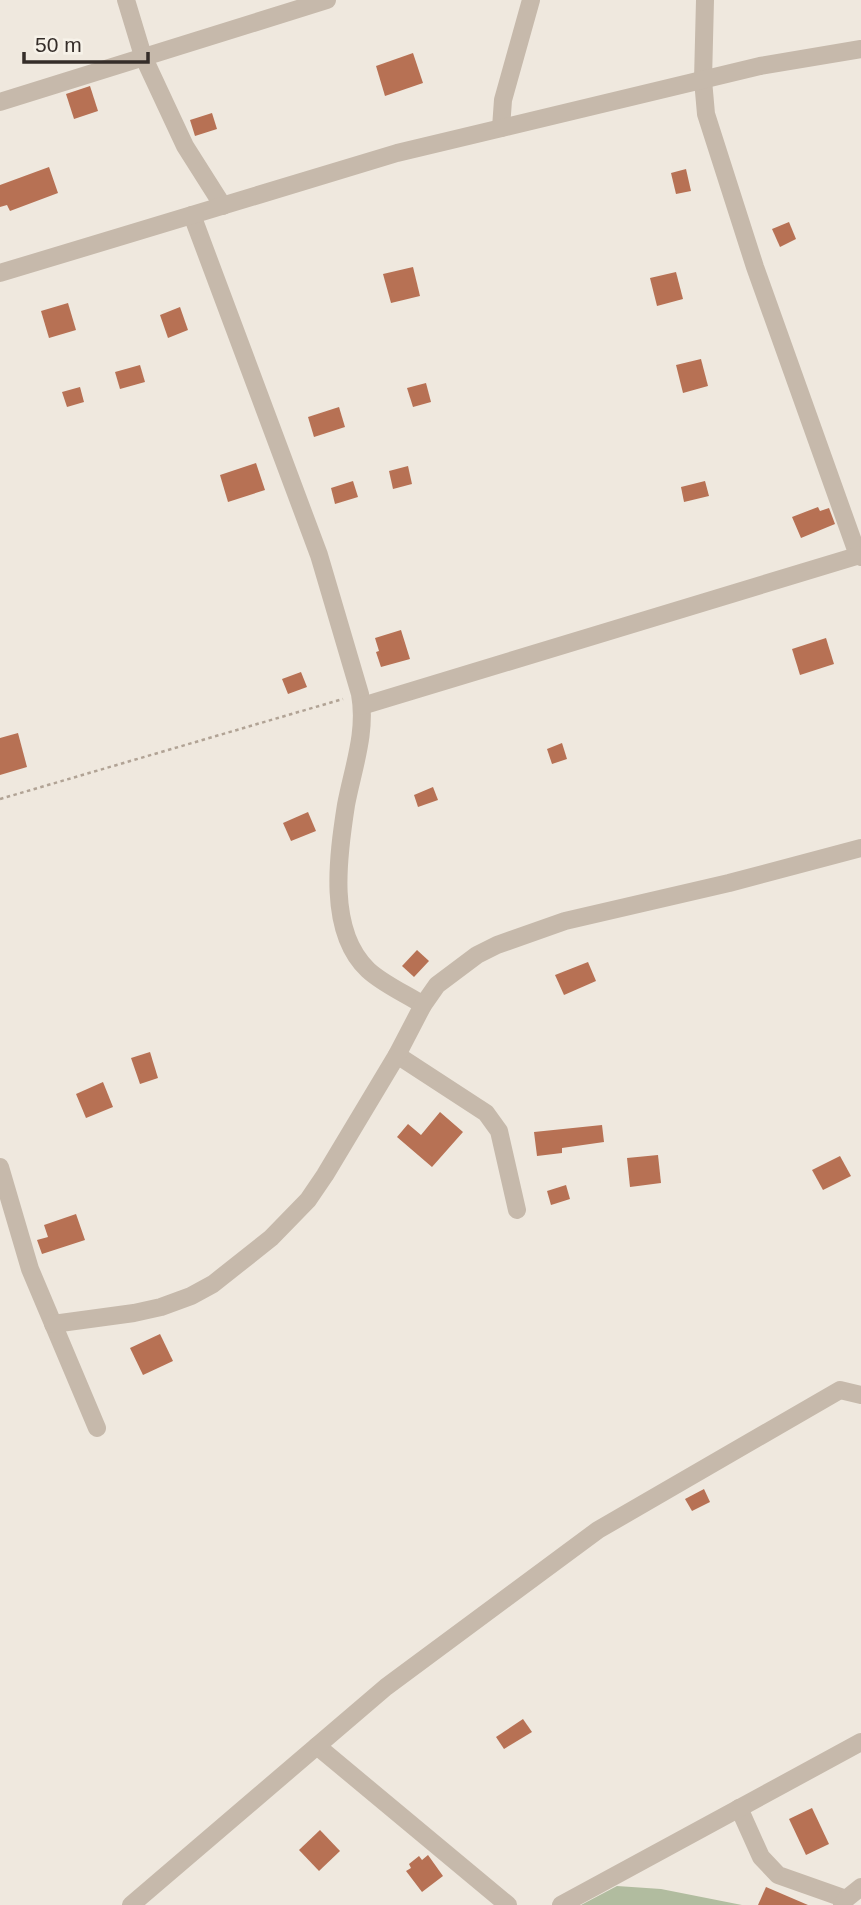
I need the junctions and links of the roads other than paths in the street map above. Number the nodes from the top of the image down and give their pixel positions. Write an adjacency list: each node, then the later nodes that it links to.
1 (126, 0): 6 (street)
2 (327, 0): 6 (street)
3 (531, 0): 9 (street)
4 (705, 0): 7 (street)
5 (861, 49): 7 (street)
6 (143, 56): 8 (street); 10 (street)
7 (703, 80): 9 (street); 13 (street)
8 (0, 102)
9 (501, 128): 10 (street)
10 (223, 206): 11 (street)
11 (192, 215): 12 (street); 14 (street)
12 (0, 273)
13 (860, 556): 14 (street)
14 (361, 700): 16 (street)
15 (861, 848): 16 (street)
16 (423, 1005): 17 (street)
17 (397, 1055): 19 (street); 20 (street)
18 (0, 1167): 20 (street)
19 (517, 1210)
20 (53, 1324): 22 (street)
21 (861, 1395): 24 (street)
22 (97, 1428)
23 (861, 1742): 25 (street)
24 (317, 1746): 28 (street); 29 (street)
25 (739, 1808): 27 (street); 30 (street)
26 (861, 1887): 27 (street)
27 (844, 1902)
28 (131, 1905)
29 (508, 1905)
30 (561, 1905)

